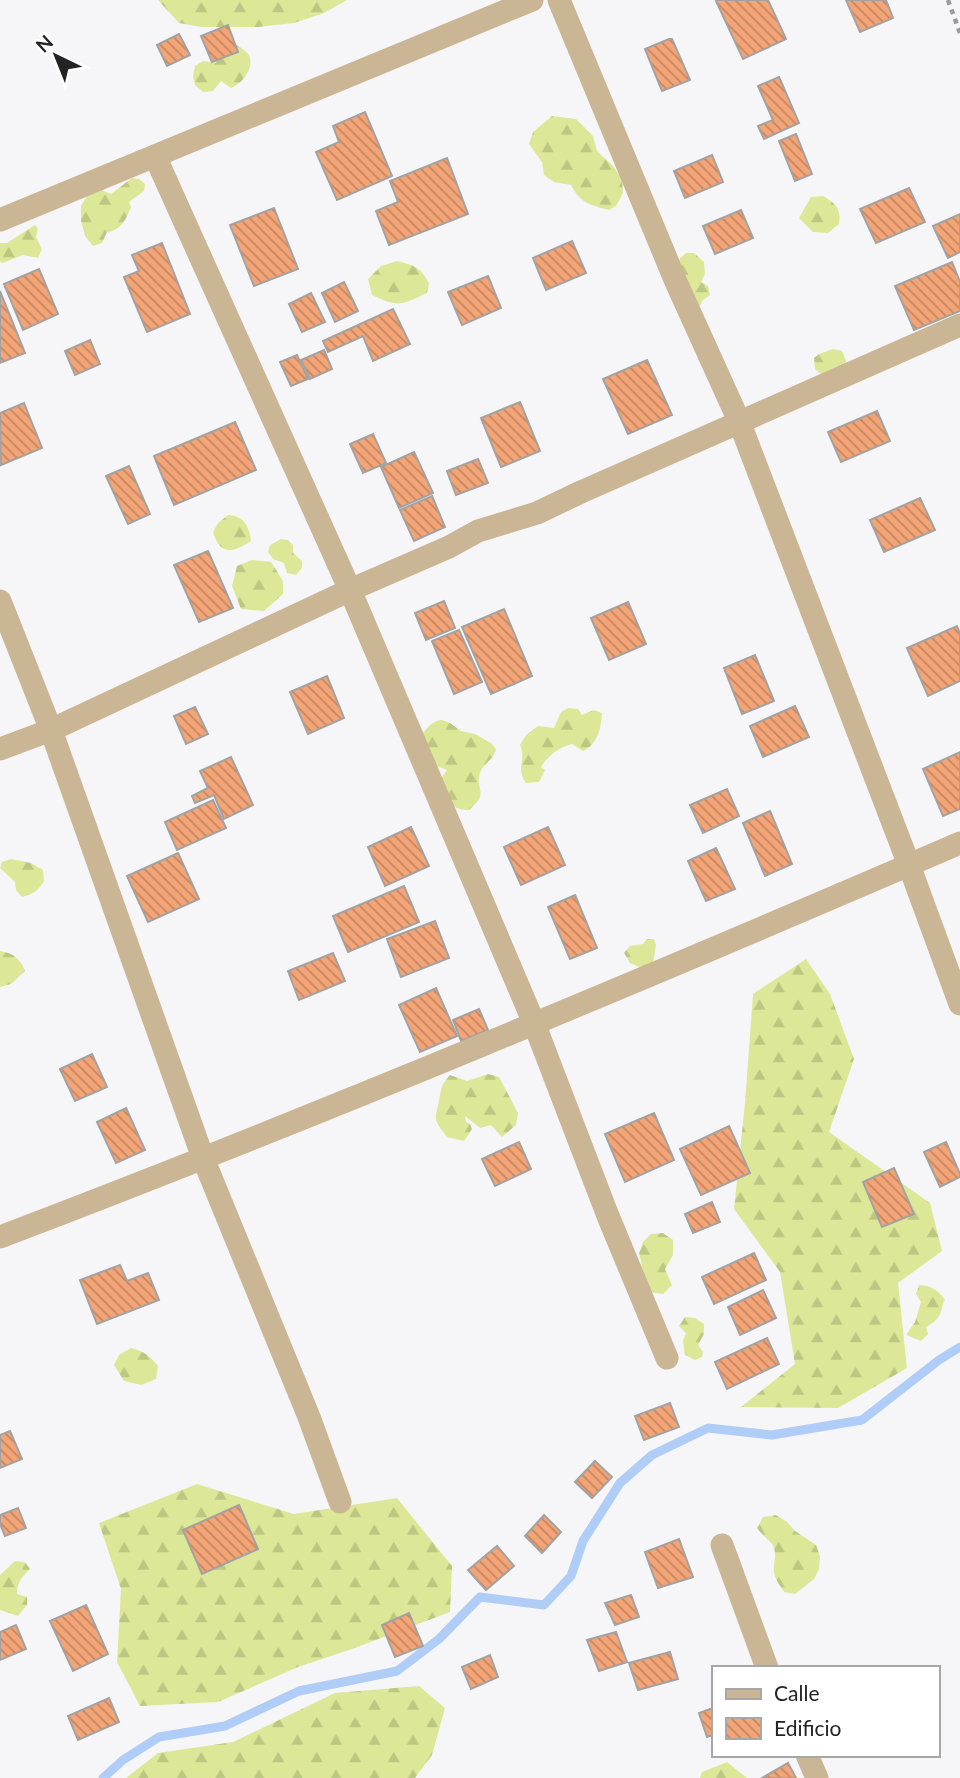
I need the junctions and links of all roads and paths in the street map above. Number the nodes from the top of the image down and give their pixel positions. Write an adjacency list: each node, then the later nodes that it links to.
1 (532, 0): 5 (street)
2 (559, 0): 8 (street)
3 (948, 0): 4 (path)
4 (960, 33)
5 (155, 156): 6 (street); 9 (street)
6 (0, 220)
7 (960, 325): 8 (street)
8 (739, 421): 9 (street); 14 (street)
9 (350, 590): 11 (street); 16 (street)
10 (0, 601): 11 (street)
11 (51, 730): 12 (street); 17 (street)
12 (0, 749)
13 (960, 843): 14 (street)
14 (909, 864): 15 (street); 16 (street)
15 (960, 1004)
16 (534, 1023): 17 (street); 19 (street)
17 (203, 1158): 18 (street); 20 (street)
18 (0, 1237)
19 (667, 1358)
20 (340, 1502)
21 (722, 1545): 22 (street)
22 (766, 1666)
23 (808, 1757): 24 (street)
24 (817, 1778)

